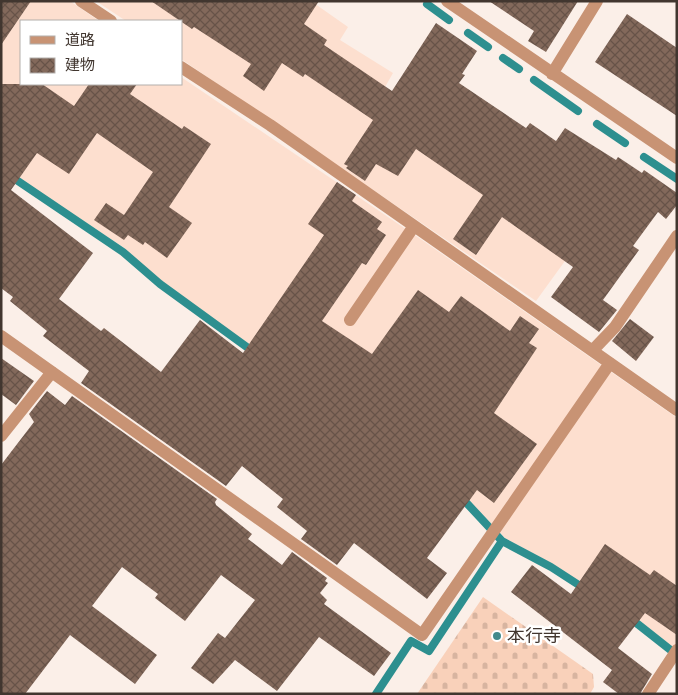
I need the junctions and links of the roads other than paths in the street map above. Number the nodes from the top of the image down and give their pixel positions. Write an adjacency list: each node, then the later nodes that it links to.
1 (81, 1): 4 (street)
2 (447, 1): 6 (street)
3 (598, 1): 6 (street)
4 (110, 20)
5 (182, 68): 8 (street)
6 (552, 74): 7 (street)
7 (677, 158)
8 (414, 226): 10 (street); 12 (street)
9 (677, 236): 12 (street)
10 (350, 320)
11 (1, 336): 14 (street)
12 (593, 350): 13 (street)
13 (610, 363): 14 (street); 15 (street)
14 (52, 372): 16 (street)
15 (677, 410)
16 (1, 436)
17 (675, 653): 18 (street)
18 (648, 694)

